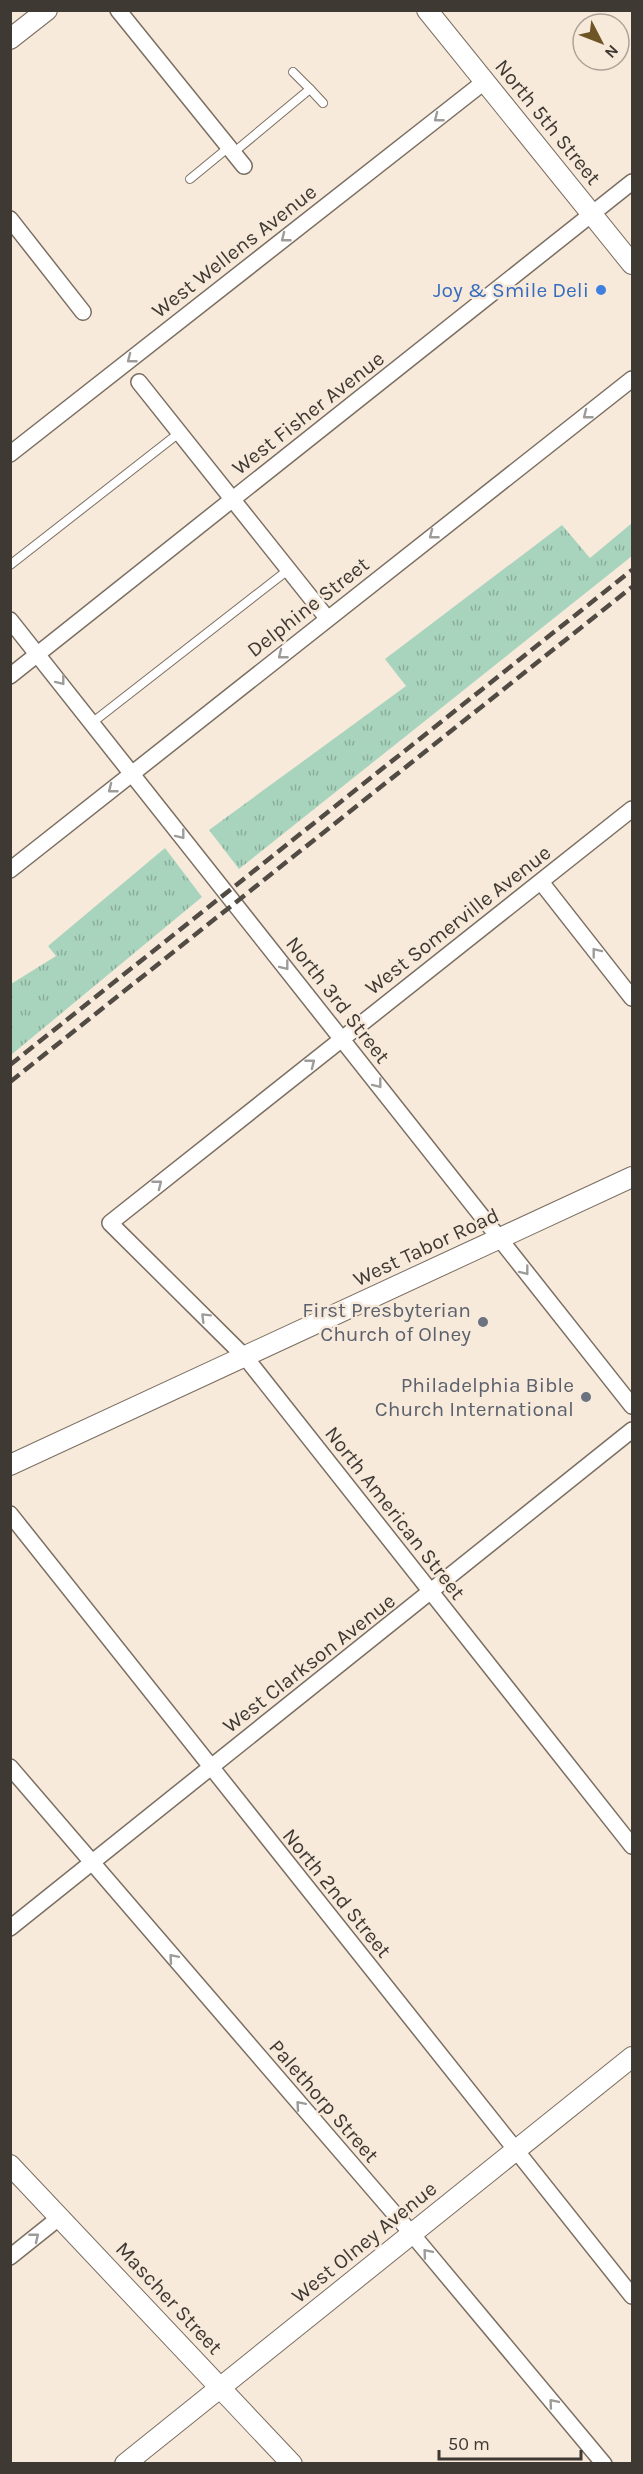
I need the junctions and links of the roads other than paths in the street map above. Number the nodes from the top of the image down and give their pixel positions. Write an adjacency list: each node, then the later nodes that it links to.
1 (47, 10): 4 (street)
2 (118, 10): 9 (street)
3 (427, 10): 6 (street, North 5th Street)
4 (10, 39)
5 (293, 72): 7 (lane)
6 (484, 82): 13 (street, North 5th Street); 20 (street, West Wellens Avenue, one-way to 20)
7 (310, 89): 8 (lane); 9 (lane)
8 (323, 103)
9 (231, 150): 10 (street); 11 (lane)
10 (244, 166)
11 (190, 179)
12 (633, 182): 13 (street, West Fisher Avenue)
13 (592, 214): 15 (street, North 5th Street); 21 (street, West Fisher Avenue)
14 (10, 219): 16 (street)
15 (633, 264)
16 (83, 312)
17 (633, 379): 24 (street, Delphine Street, one-way to 24)
18 (139, 382): 19 (street)
19 (179, 433): 21 (street); 22 (lane)
20 (10, 454)
21 (232, 500): 23 (street); 26 (street, West Fisher Avenue)
22 (10, 565)
23 (288, 570): 24 (street); 28 (lane)
24 (327, 618): 29 (street, Delphine Street, one-way to 29)
25 (10, 620): 26 (street, North 3rd Street)
26 (39, 654): 27 (street, West Fisher Avenue); 28 (street, North 3rd Street, one-way to 28)
27 (10, 676)
28 (93, 722): 29 (street, North 3rd Street)
29 (134, 773): 31 (street, Delphine Street, one-way to 31); 34 (street, North 3rd Street, one-way to 34)
30 (633, 808): 32 (street, West Somerville Avenue)
31 (10, 870)
32 (541, 882): 33 (street, one-way to 32); 34 (street, West Somerville Avenue)
33 (633, 998)
34 (342, 1038): 36 (street, West Somerville Avenue, one-way to 34); 37 (street, North 3rd Street, one-way to 37)
35 (633, 1178): 37 (street, West Tabor Road)
36 (112, 1221): 38 (street, North American Street, one-way to 36)
37 (499, 1238): 38 (street, West Tabor Road); 39 (street, North 3rd Street, one-way to 39)
38 (246, 1358): 41 (street, West Tabor Road); 43 (street, North American Street)
39 (633, 1406)
40 (633, 1430): 43 (street, West Clarkson Avenue)
41 (10, 1466)
42 (10, 1514): 45 (street, North 2nd Street)
43 (431, 1592): 45 (street, West Clarkson Avenue); 46 (street, North American Street)
44 (10, 1767): 47 (street, Palethorp Street)
45 (210, 1768): 47 (street, West Clarkson Avenue); 50 (street, North 2nd Street)
46 (633, 1846)
47 (91, 1863): 48 (street, West Clarkson Avenue); 53 (street, Palethorp Street, one-way to 47)
48 (10, 1928)
49 (633, 2057): 50 (street, West Olney Avenue)
50 (515, 2150): 53 (street, West Olney Avenue); 55 (street, North 2nd Street)
51 (10, 2164): 52 (street, Mascher Street)
52 (60, 2217): 54 (street, one-way to 52); 56 (street, Mascher Street)
53 (412, 2234): 56 (street, West Olney Avenue); 59 (street, Palethorp Street, one-way to 53)
54 (10, 2257)
55 (633, 2296)
56 (220, 2387): 57 (street, West Olney Avenue); 58 (street, Mascher Street)
57 (125, 2463)
58 (292, 2463)
59 (604, 2463)

